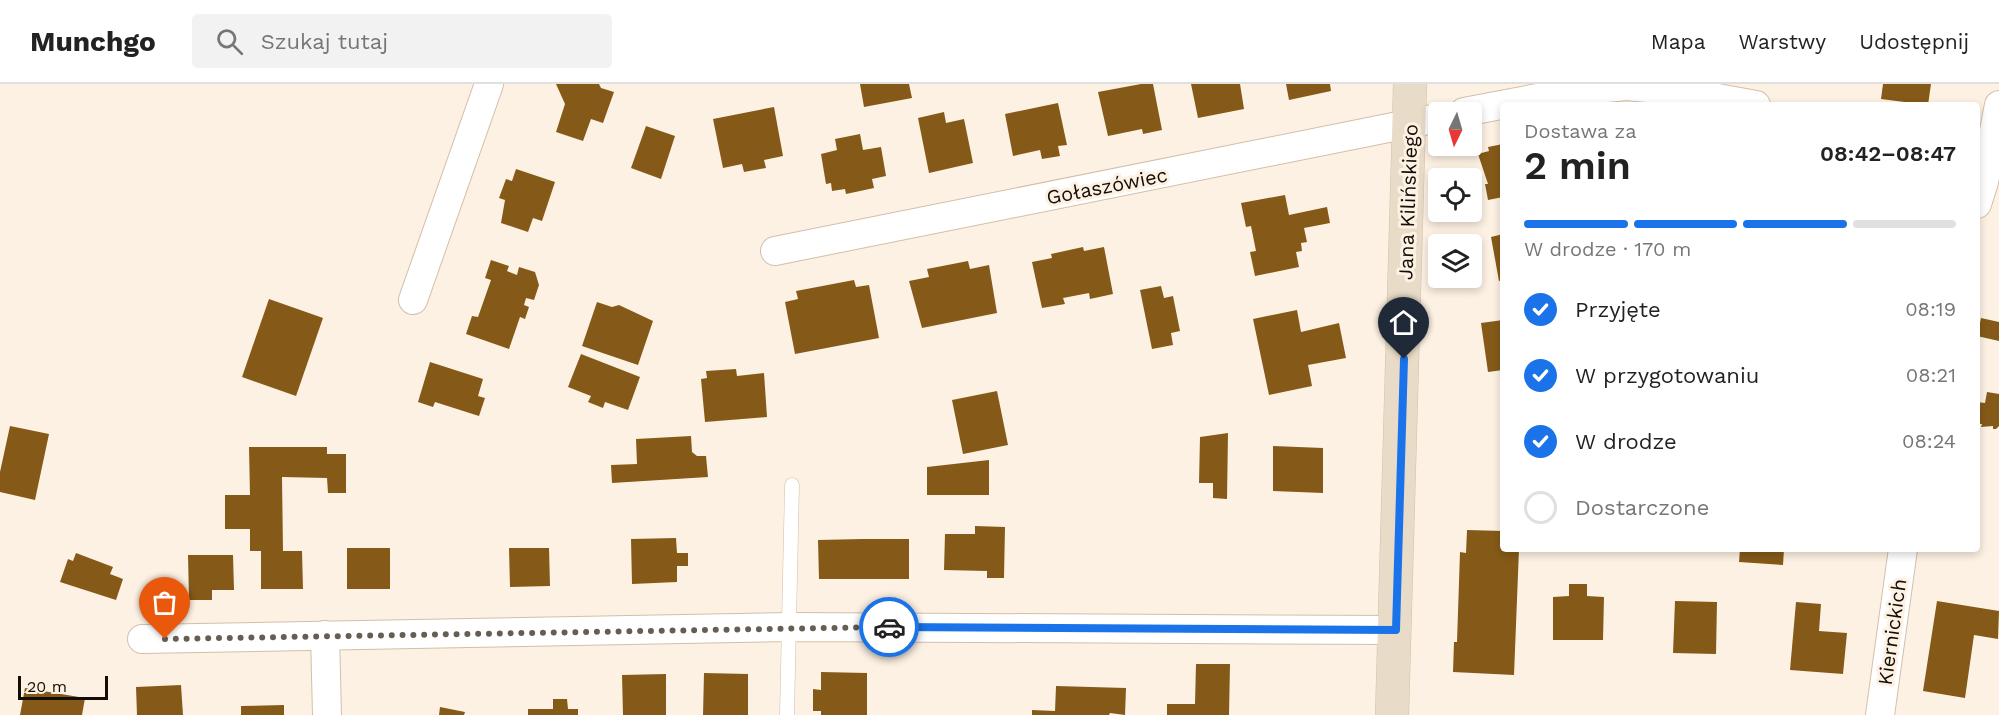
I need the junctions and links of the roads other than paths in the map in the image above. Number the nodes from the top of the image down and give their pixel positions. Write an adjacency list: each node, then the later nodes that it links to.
1 (489, 84): 11 (street)
2 (1410, 84): 8 (street, Jana Kilińskiego)
3 (1516, 102): 4 (street)
4 (1739, 102)
5 (1500, 105): 7 (street)
6 (1999, 105): 9 (street)
7 (1482, 109)
8 (1425, 120): 10 (street, Gołaszówiec); 15 (street, Jana Kilińskiego)
9 (1984, 188)
10 (775, 251)
11 (413, 300)
12 (792, 485): 14 (lane)
13 (1903, 552): 21 (street, Kiernickich)
14 (789, 627): 15 (street); 16 (street); 19 (lane)
15 (1396, 630): 20 (street, Jana Kilińskiego)
16 (326, 635): 17 (street); 18 (street)
17 (142, 639)
18 (327, 715)
19 (787, 715)
20 (1392, 715)
21 (1880, 715)

